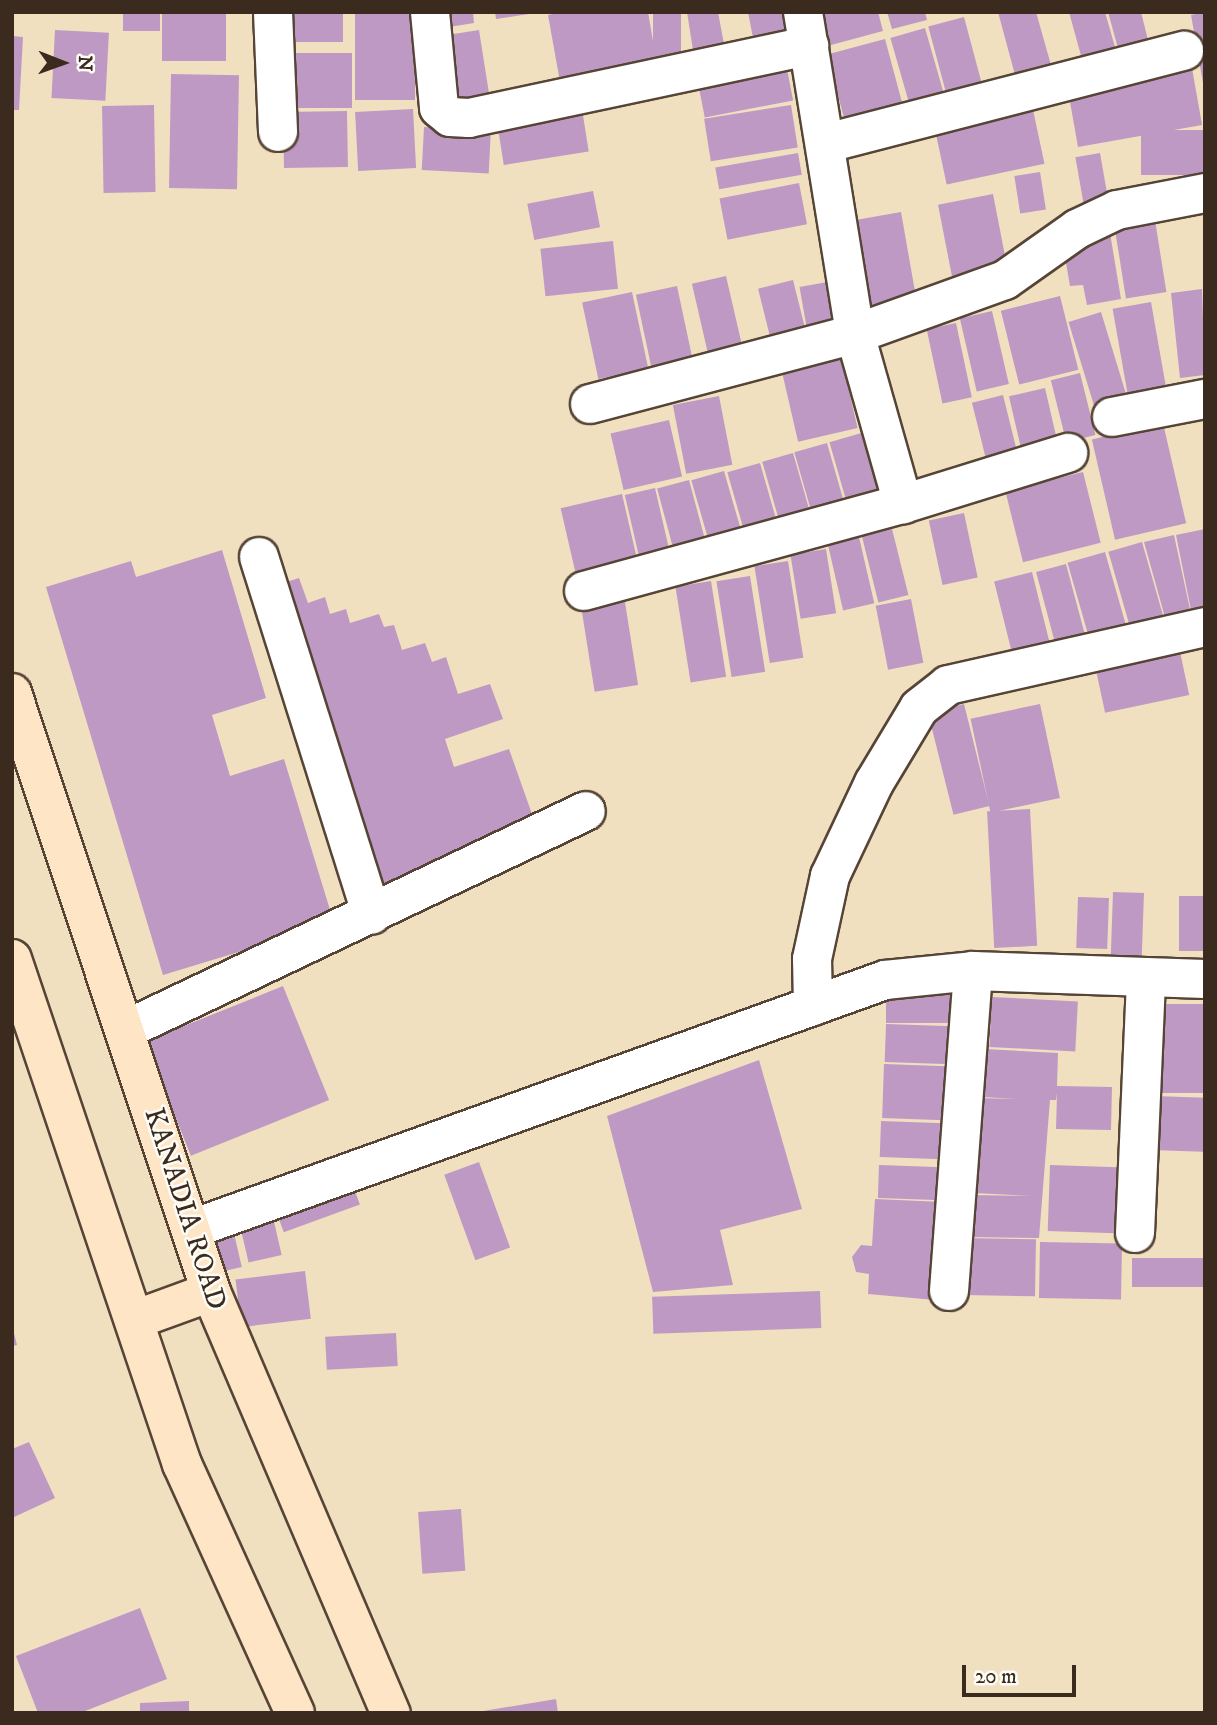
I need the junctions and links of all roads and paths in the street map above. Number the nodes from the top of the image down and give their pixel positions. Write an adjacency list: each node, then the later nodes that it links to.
1 (274, 12): 5 (street)
2 (430, 12): 3 (street)
3 (806, 29): 6 (street)
4 (1184, 51): 6 (street)
5 (278, 132)
6 (827, 143): 8 (street)
7 (1205, 193): 8 (street)
8 (855, 334): 10 (street); 13 (street)
9 (1205, 399): 11 (street)
10 (590, 404)
11 (1112, 417)
12 (1068, 453): 13 (street)
13 (903, 504): 15 (street)
14 (259, 557): 19 (street)
15 (584, 591)
16 (1205, 627): 24 (street)
17 (12, 693): 25 (main road, KANADIA ROAD)
18 (586, 811): 19 (street)
19 (372, 915): 25 (street)
20 (12, 959): 30 (main road)
21 (973, 971): 22 (street); 24 (street); 28 (street)
22 (1146, 977): 23 (street); 27 (street)
23 (1205, 979)
24 (813, 1006): 26 (street)
25 (125, 1030): 26 (main road, KANADIA ROAD)
26 (192, 1229): 29 (main road, KANADIA ROAD)
27 (1135, 1233)
28 (949, 1291)
29 (211, 1292): 30 (main road); 32 (main road, KANADIA ROAD)
30 (134, 1321): 31 (main road)
31 (295, 1713)
32 (391, 1713)

